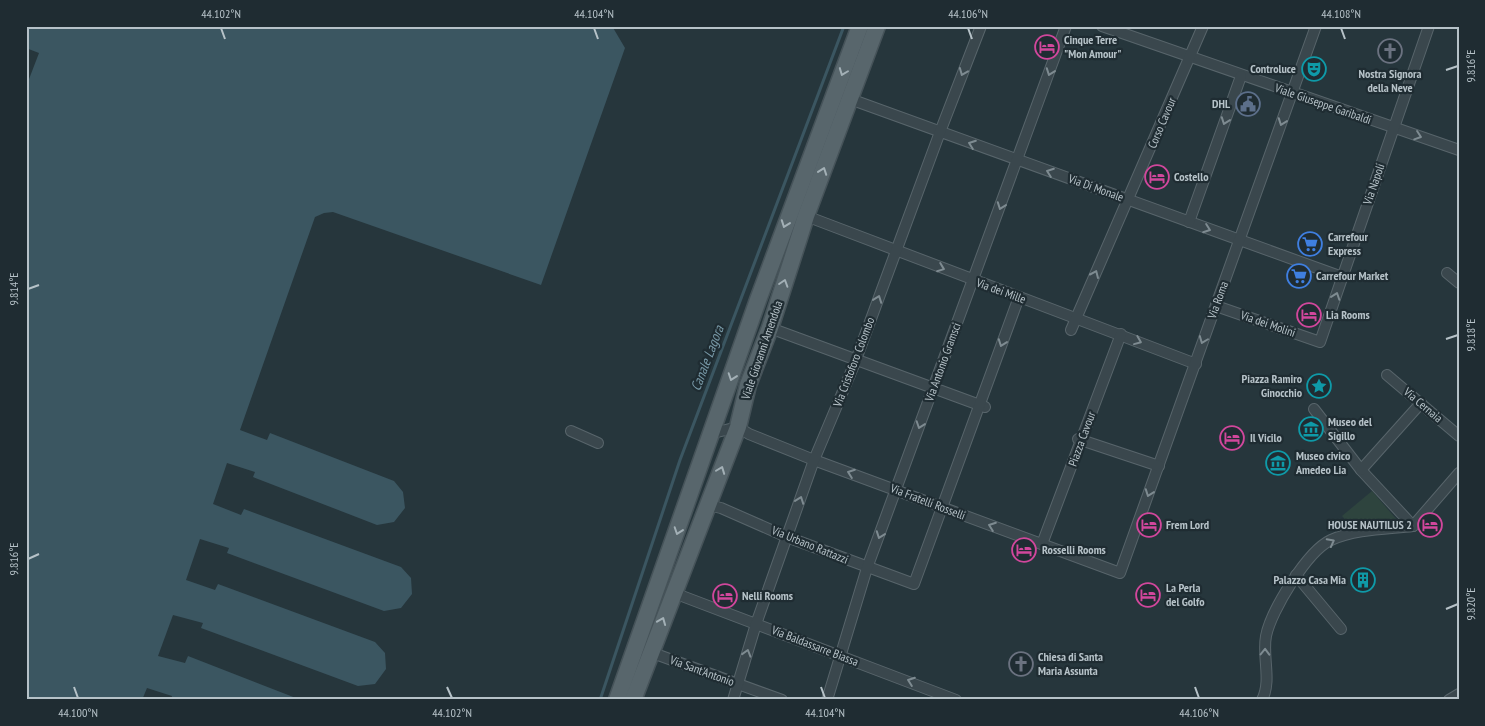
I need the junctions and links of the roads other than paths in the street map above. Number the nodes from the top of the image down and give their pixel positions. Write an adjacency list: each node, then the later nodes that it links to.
1 (860, 26): 42 (main road, Viale Giovanni Amendola, one-way to 42)
2 (877, 26): 12 (main road, Viale Giovanni Amendola)
3 (981, 26): 14 (street, Via Cristoforo Colombo, one-way to 14)
4 (1066, 26): 16 (street, Via Antonio Gramsci, one-way to 16)
5 (1102, 26): 9 (street, Viale Giuseppe Garibaldi)
6 (1203, 26): 9 (street, Corso Cavour)
7 (1316, 26): 11 (street, Via Roma)
8 (1429, 26): 13 (street, Via Napoli)
9 (1190, 58): 10 (street, Viale Giuseppe Garibaldi); 17 (street, Corso Cavour)
10 (1241, 76): 11 (street, Viale Giuseppe Garibaldi); 19 (street, one-way to 19)
11 (1292, 93): 13 (street, Viale Giuseppe Garibaldi); 20 (street, Via Roma, one-way to 20)
12 (850, 99): 14 (street, Via Di Monale); 18 (main road, Viale Giovanni Amendola, one-way to 12)
13 (1392, 128): 15 (street, Viale Giuseppe Garibaldi, one-way to 15); 23 (street, Via Napoli)
14 (940, 132): 16 (street, Via Di Monale, one-way to 14); 21 (street, Via Cristoforo Colombo)
15 (1459, 150)
16 (1018, 160): 17 (street, Via Di Monale, one-way to 16); 24 (street, Via Antonio Gramsci, one-way to 24)
17 (1128, 200): 19 (street, Via Di Monale); 28 (street, Corso Cavour, one-way to 17)
18 (806, 216): 21 (street, Via dei Mille); 29 (main road, Viale Giovanni Amendola, one-way to 18)
19 (1189, 222): 20 (street, Via Di Monale, one-way to 20)
20 (1240, 240): 23 (street, Via Di Monale); 27 (street, Via Roma)
21 (895, 251): 24 (street, Via dei Mille, one-way to 24); 33 (street, Via Cristoforo Colombo, one-way to 21)
22 (1447, 274): 25 (street)
23 (1342, 278): 32 (street, Via Napoli, one-way to 23)
24 (974, 281): 26 (street, Via dei Mille); 36 (street, Via Antonio Gramsci)
25 (1459, 283)
26 (1019, 297): 28 (street, Via dei Mille); 38 (street, one-way to 38)
27 (1216, 306): 32 (street, Via dei Molini); 34 (street, Via Roma, one-way to 34)
28 (1076, 319): 30 (street, Corso Cavour); 31 (street, Via dei Mille)
29 (770, 328): 33 (street); 40 (main road, Viale Giovanni Amendola)
30 (1071, 330)
31 (1121, 334): 34 (street, Via dei Mille, one-way to 34); 44 (street, Piazza Cavour)
32 (1320, 342)
33 (856, 359): 36 (street); 46 (street, Via Cristoforo Colombo)
34 (1196, 364): 47 (street, Via Roma)
35 (1387, 375): 37 (street, Via Cernaia)
36 (933, 388): 38 (street); 50 (street, Via Antonio Gramsci, one-way to 50)
37 (1421, 403): 43 (street, Via Cernaia); 48 (street)
38 (983, 406): 52 (street)
39 (1314, 409): 48 (street)
40 (738, 427): 42 (street); 46 (street, Via Fratelli Rosselli); 51 (main road, Viale Giovanni Amendola, one-way to 40)
41 (571, 431): 45 (street)
42 (713, 433): 66 (main road, Viale Giovanni Amendola, one-way to 66)
43 (1459, 436)
44 (1080, 439): 47 (street); 55 (street, Piazza Cavour)
45 (598, 443)
46 (814, 460): 50 (street, Via Fratelli Rosselli, one-way to 46); 54 (street, Via Cristoforo Colombo, one-way to 46)
47 (1159, 466): 57 (street, Via Roma, one-way to 57)
48 (1361, 470): 53 (street)
49 (1459, 472): 53 (street)
50 (897, 489): 52 (street, Via Fratelli Rosselli); 56 (street, Via Antonio Gramsci, one-way to 56)
51 (707, 505): 54 (street, Via Urbano Rattazzi); 59 (main road, Viale Giovanni Amendola)
52 (943, 508): 55 (street, Via Fratelli Rosselli, one-way to 52); 56 (street, Via Urbano Rattazzi)
53 (1413, 526): 58 (street, one-way to 53)
54 (787, 537): 56 (street, Via Urbano Rattazzi); 60 (street, Via Cristoforo Colombo)
55 (1042, 544): 57 (street, Via Fratelli Rosselli)
56 (867, 568): 63 (street, Via Antonio Gramsci)
57 (1120, 574)
58 (1296, 575): 61 (street); 72 (street, one-way to 58)
59 (674, 593): 60 (street, Via Baldassarre Biassa); 62 (main road, Viale Giovanni Amendola, one-way to 59)
60 (756, 624): 63 (street, Via Baldassarre Biassa); 64 (street, Via Cristoforo Colombo, one-way to 60)
61 (1341, 629)
62 (650, 652): 64 (street, Via Sant'Antonio); 67 (main road, Viale Giovanni Amendola)
63 (840, 655): 70 (street, Via Antonio Gramsci); 71 (street, Via Baldassarre Biassa, one-way to 63)
64 (738, 684): 68 (street, Via Cristoforo Colombo); 69 (street, Via Sant'Antonio)
65 (1459, 694): 73 (street)
66 (618, 700)
67 (633, 700)
68 (733, 700)
69 (782, 700)
70 (827, 700)
71 (956, 700)
72 (1262, 700)
73 (1449, 700)

